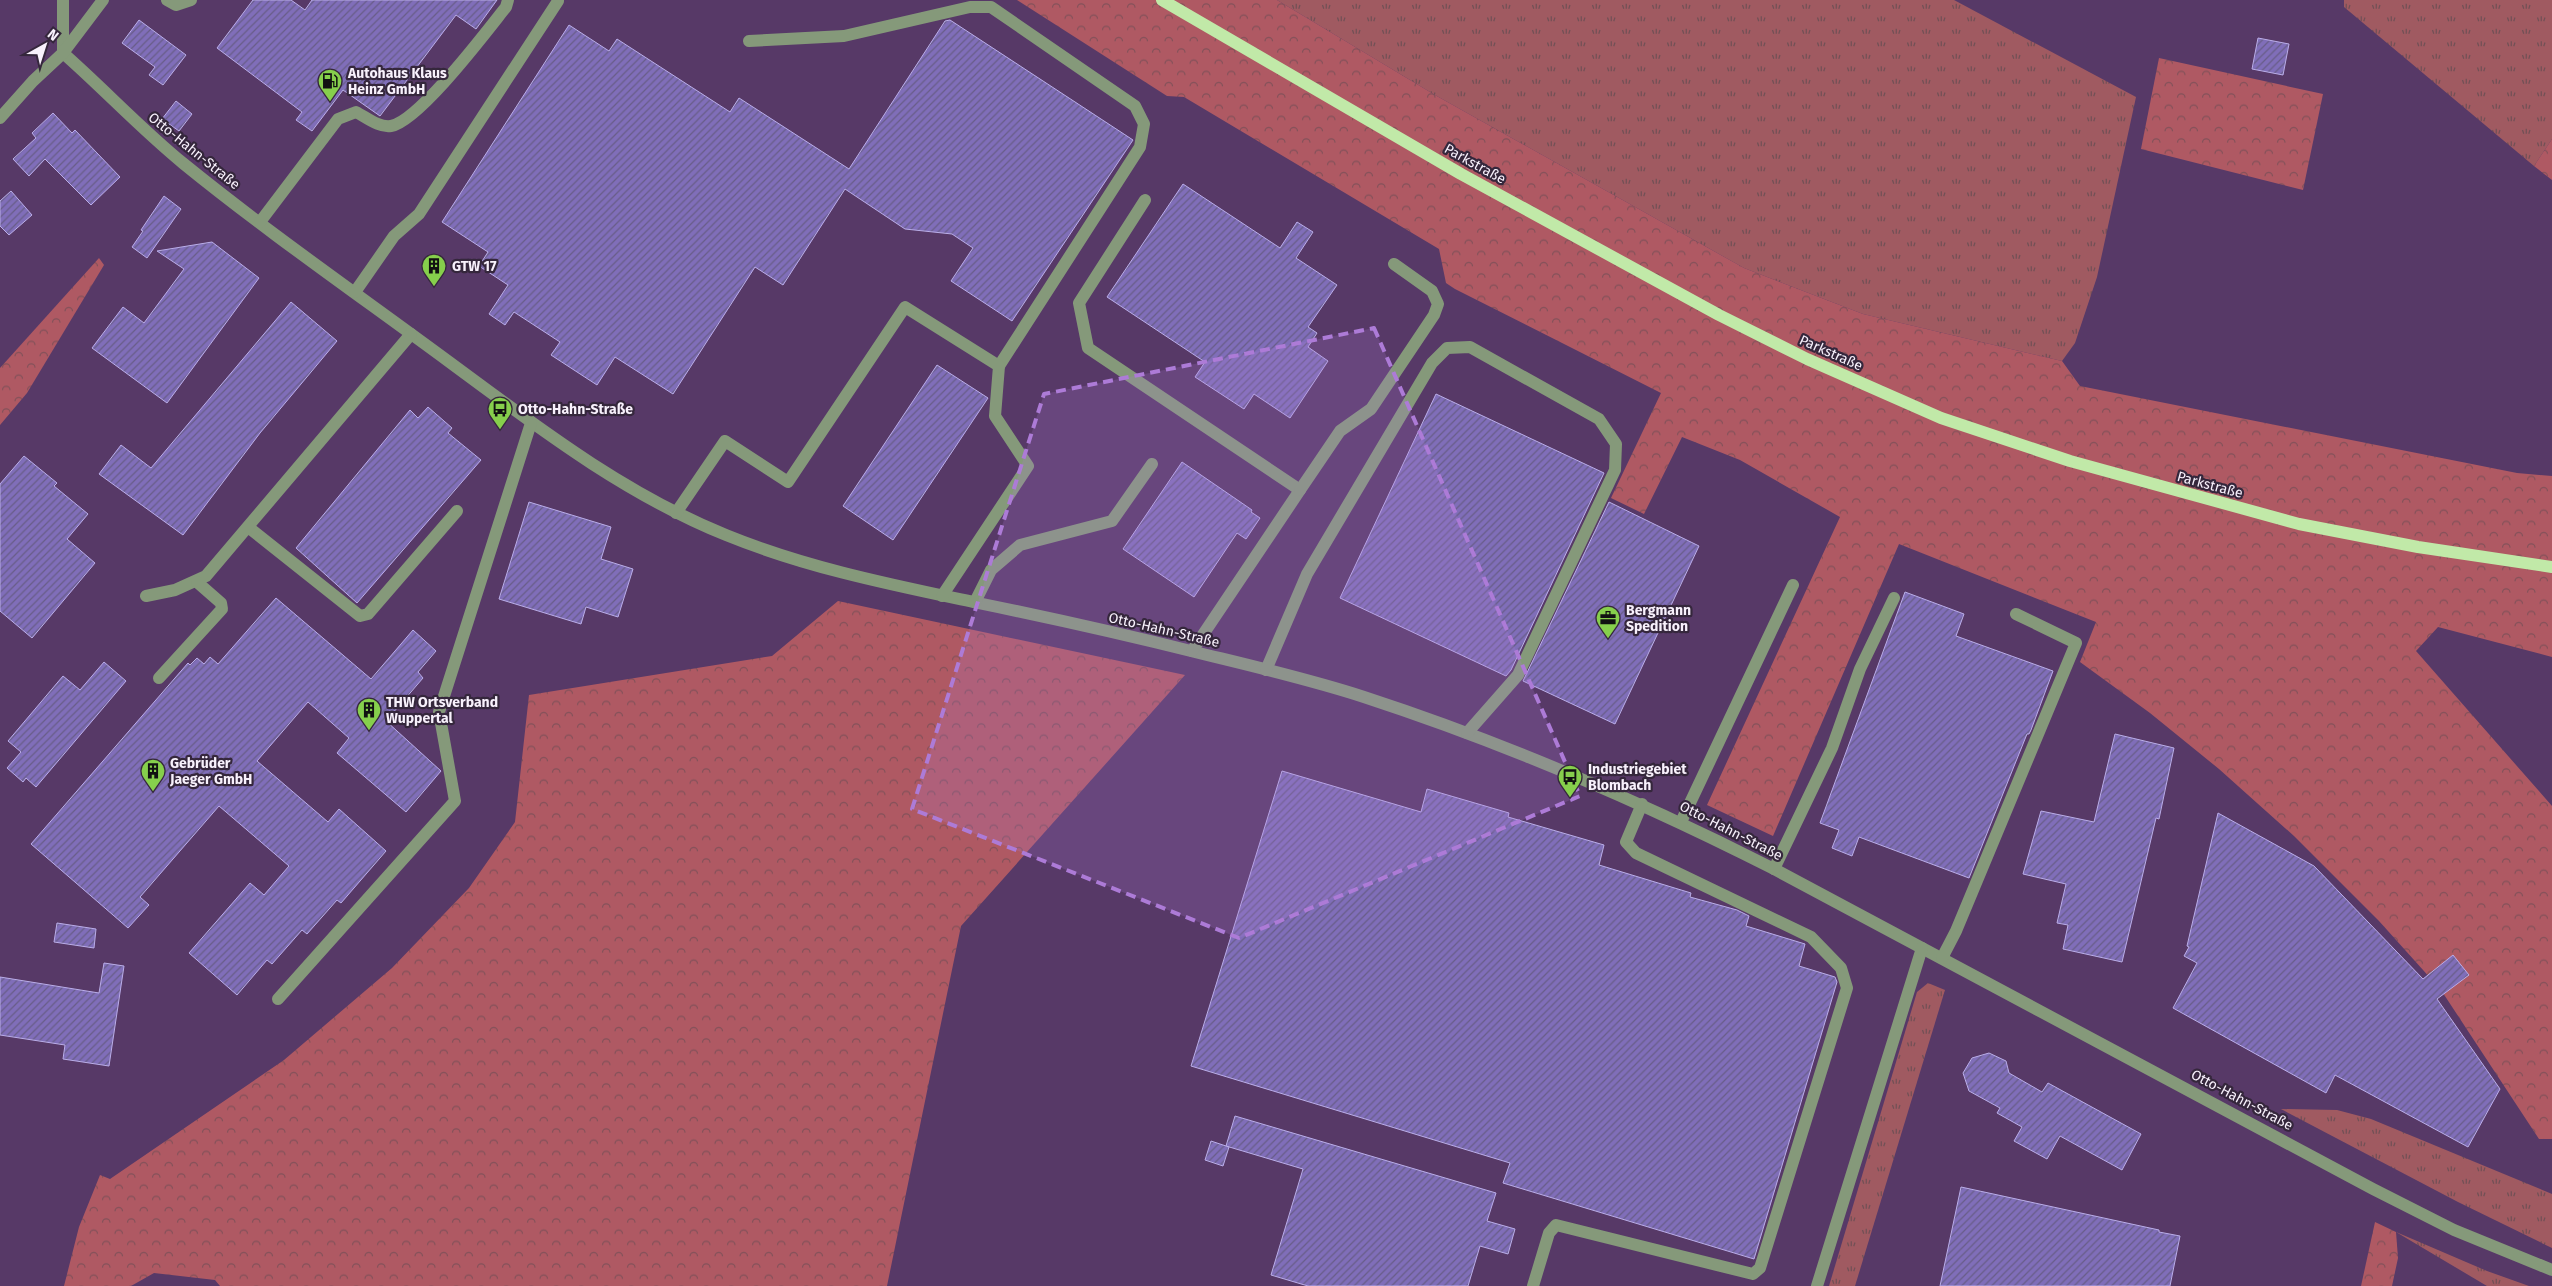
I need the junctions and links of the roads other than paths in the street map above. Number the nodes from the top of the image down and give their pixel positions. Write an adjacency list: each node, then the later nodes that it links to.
1 (63, 0): 9 (street)
2 (103, 0): 9 (street)
3 (167, 0): 4 (street)
4 (191, 0)
5 (508, 0): 12 (street)
6 (1162, 0): 23 (main road, Parkstraße)
7 (558, 1): 14 (street)
8 (749, 41): 16 (street)
9 (62, 53): 10 (street); 12 (street, Otto-Hahn-Straße)
10 (0, 118)
11 (1145, 200): 19 (street)
12 (260, 222): 14 (street, Otto-Hahn-Straße)
13 (1394, 264): 19 (street)
14 (355, 292): 15 (street, Otto-Hahn-Straße)
15 (411, 334): 17 (street, Otto-Hahn-Straße); 22 (street)
16 (999, 366): 21 (street); 27 (street)
17 (531, 423): 21 (street, Otto-Hahn-Straße); 40 (street)
18 (1152, 464): 29 (street)
19 (1300, 490): 31 (street)
20 (457, 512): 22 (street)
21 (676, 512): 27 (street, Otto-Hahn-Straße)
22 (248, 527): 24 (street)
23 (2552, 567)
24 (197, 582): 26 (street); 33 (street)
25 (1793, 585): 36 (street)
26 (146, 596)
27 (942, 596): 29 (street, Otto-Hahn-Straße)
28 (1894, 598): 37 (street)
29 (976, 602): 31 (street, Otto-Hahn-Straße)
30 (2016, 614): 39 (street)
31 (1192, 651): 32 (street, Otto-Hahn-Straße)
32 (1266, 670): 34 (street, Otto-Hahn-Straße); 34 (street)
33 (159, 678)
34 (1467, 733): 35 (street, Otto-Hahn-Straße)
35 (1642, 804): 36 (street, Otto-Hahn-Straße); 42 (street)
36 (1681, 822): 37 (street, Otto-Hahn-Straße)
37 (1774, 869): 38 (street, Otto-Hahn-Straße)
38 (1922, 948): 39 (street, Otto-Hahn-Straße); 43 (street)
39 (1942, 958): 41 (street, Otto-Hahn-Straße)
40 (278, 999)
41 (2552, 1270)
42 (1533, 1286)
43 (1817, 1286)

